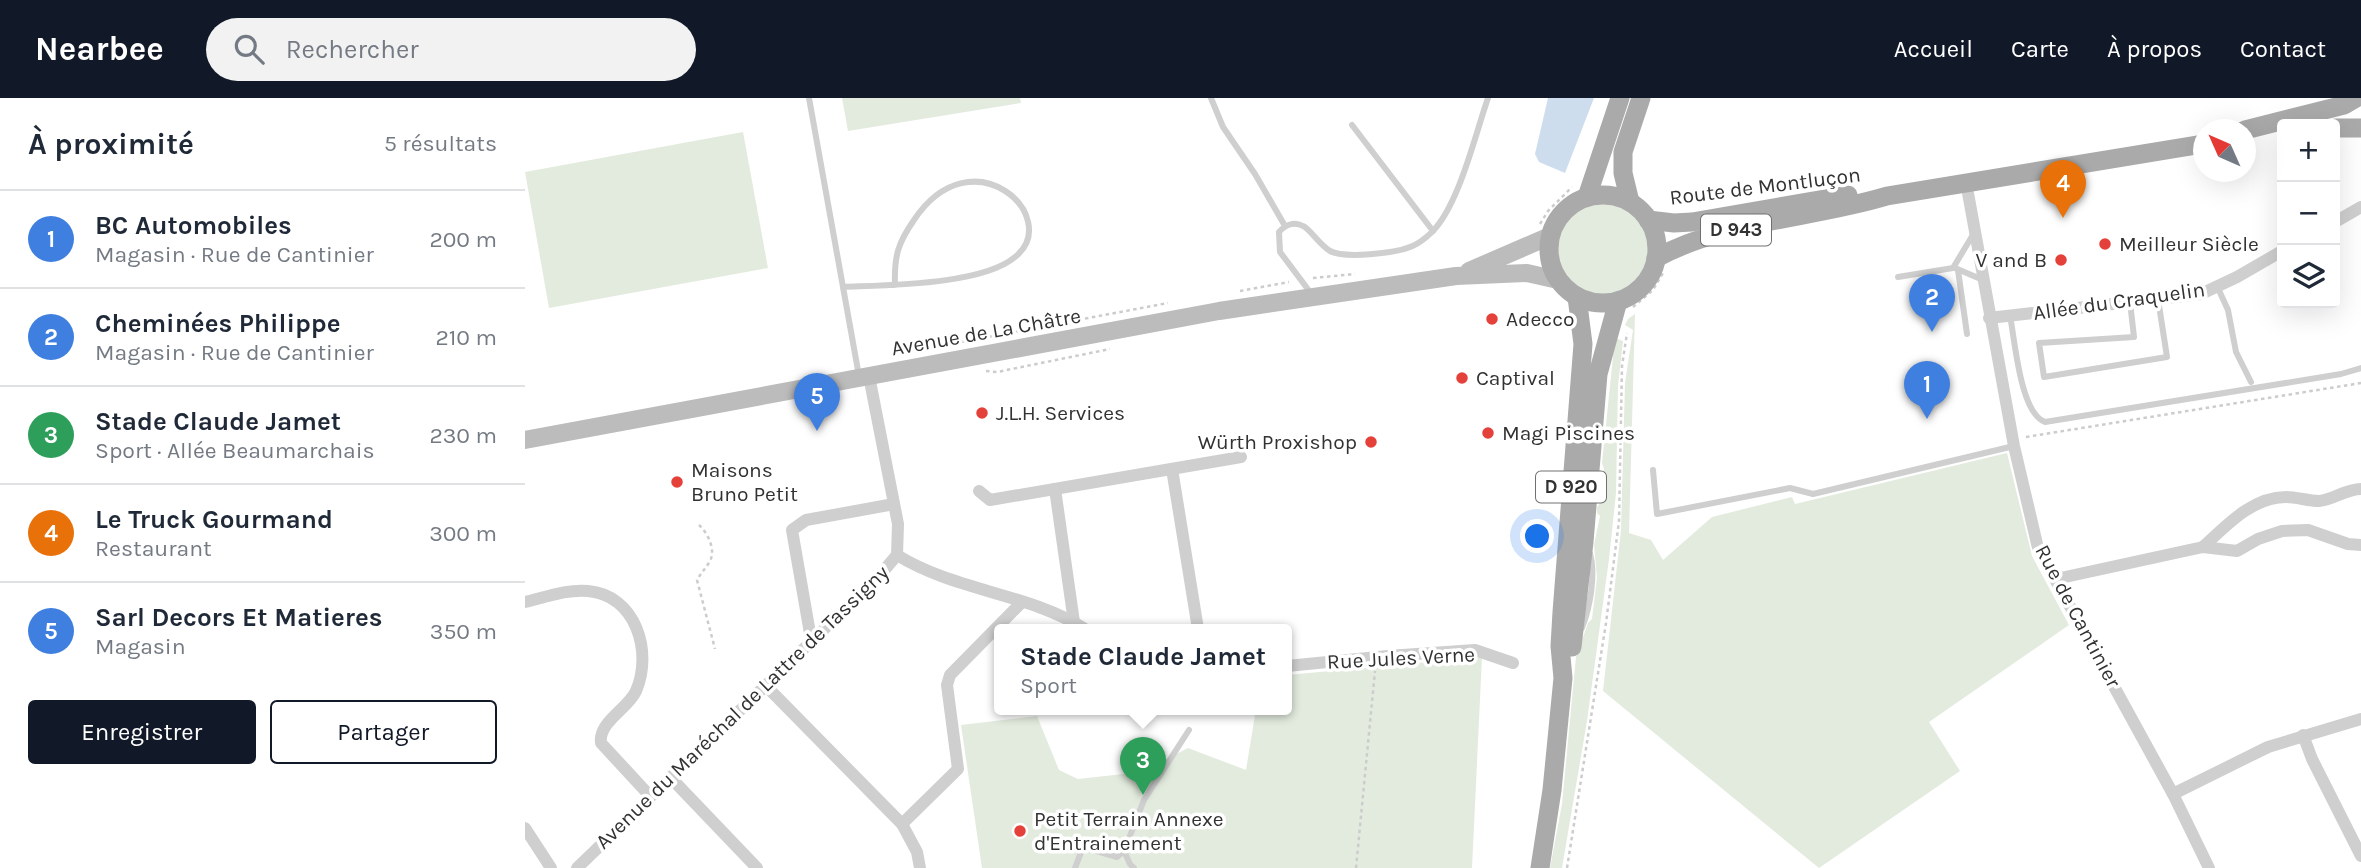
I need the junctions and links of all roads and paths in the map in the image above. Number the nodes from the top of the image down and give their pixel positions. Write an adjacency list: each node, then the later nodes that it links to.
1 (809, 98): 34 (lane)
2 (1211, 98): 21 (lane)
3 (1488, 98): 22 (lane)
4 (1621, 98): 15 (main road)
5 (1641, 98): 17 (main road)
6 (2356, 98): 8 (main road)
7 (1352, 125): 22 (lane)
8 (2256, 127)
9 (2340, 128): 10 (main road)
10 (2361, 128)
11 (2277, 135): 12 (main road)
12 (2256, 137)
13 (2193, 144): 14 (main road, Route de Montluçon / D 943)
14 (1966, 182): 16 (main road, Route de Montluçon / D 943); 24 (street, Rue de Cantinier)
15 (1583, 190): 17 (main road); 23 (main road); 23 (path)
16 (1887, 196): 20 (main road, Route de Montluçon / D 943); 26 (main road, Route de Montluçon / D 943)
17 (1630, 202): 20 (main road)
18 (2361, 207): 19 (street)
19 (2340, 219)
20 (1648, 220): 26 (main road)
21 (1285, 226): 22 (lane); 35 (lane)
22 (1433, 231)
23 (1544, 232): 28 (main road, Avenue de La Châtre); 30 (main road)
24 (1975, 233): 27 (lane); 31 (street, Rue de Cantinier)
25 (2277, 254): 33 (street, Allée du Craquelin)
26 (1661, 263): 39 (main road); 39 (path)
27 (1955, 269): 29 (lane); 31 (lane); 43 (lane)
28 (1456, 276): 30 (main road, Avenue de La Châtre); 35 (main road, Avenue de La Châtre)
29 (1898, 277)
30 (1558, 280): 36 (main road)
31 (1983, 280): 41 (street, Rue de Cantinier)
32 (895, 285): 32 (lane); 34 (lane)
33 (2217, 286): 37 (street, Allée du Craquelin); 47 (lane)
34 (843, 288): 45 (lane)
35 (1314, 297): 45 (main road, Avenue de La Châtre)
36 (1577, 297): 39 (main road); 74 (main road, D 920)
37 (2158, 299): 38 (street, Allée du Craquelin); 38 (lane)
38 (2130, 302): 40 (street, Allée du Craquelin)
39 (1625, 305): 42 (main road, D 920)
40 (2010, 316): 41 (street, Allée du Craquelin); 47 (lane)
41 (1989, 318): 49 (street, Rue de Cantinier)
42 (1616, 327): 74 (main road, D 920); 94 (path)
43 (1967, 334)
44 (2361, 368): 47 (lane)
45 (864, 377): 48 (main road, Avenue de La Châtre); 56 (street, Avenue du Maréchal de Lattre de Tassigny)
46 (2361, 383): 49 (path)
47 (2249, 385)
48 (525, 440)
49 (2013, 443): 52 (lane); 61 (street, Rue de Cantinier)
50 (1241, 457): 51 (street)
51 (1172, 469): 53 (street); 67 (street)
52 (1653, 470)
53 (1055, 489): 55 (street); 66 (street)
54 (2361, 489): 59 (street)
55 (979, 491)
56 (894, 505): 60 (street, Avenue du Maréchal de Lattre de Tassigny); 69 (street)
57 (699, 525): 70 (path)
58 (2361, 545): 59 (street)
59 (2203, 547): 61 (street)
60 (897, 555): 63 (street); 69 (street, Avenue du Maréchal de Lattre de Tassigny)
61 (2056, 579): 80 (street, Rue de Cantinier)
62 (525, 602): 81 (street)
63 (1022, 602): 64 (street); 65 (street)
64 (1000, 624)
65 (1076, 624)
66 (1080, 624)
67 (1197, 624)
68 (994, 630): 82 (street)
69 (811, 639): 75 (street, Avenue du Maréchal de Lattre de Tassigny)
70 (715, 649)
71 (1376, 657): 72 (street, Rue Jules Verne); 73 (street, Rue Jules Verne); 92 (path)
72 (1513, 663)
73 (1292, 665)
74 (1563, 678): 93 (main road, D 920)
75 (765, 685): 79 (street, Avenue du Maréchal de Lattre de Tassigny); 82 (street)
76 (2361, 719): 78 (street)
77 (1189, 730): 84 (lane)
78 (2303, 735): 80 (street); 85 (street)
79 (670, 777): 81 (street, Avenue du Maréchal de Lattre de Tassigny); 88 (street)
80 (2173, 794): 95 (street, Rue de Cantinier)
81 (650, 796): 86 (street, Avenue du Maréchal de Lattre de Tassigny)
82 (902, 824): 89 (street)
83 (525, 828): 87 (street)
84 (1124, 851): 90 (lane); 91 (lane)
85 (2361, 856)
86 (581, 867)
87 (551, 868)
88 (757, 868)
89 (920, 868)
90 (1075, 868)
91 (1135, 868)
92 (1356, 868)
93 (1540, 868)
94 (1567, 868)
95 (2209, 868)

